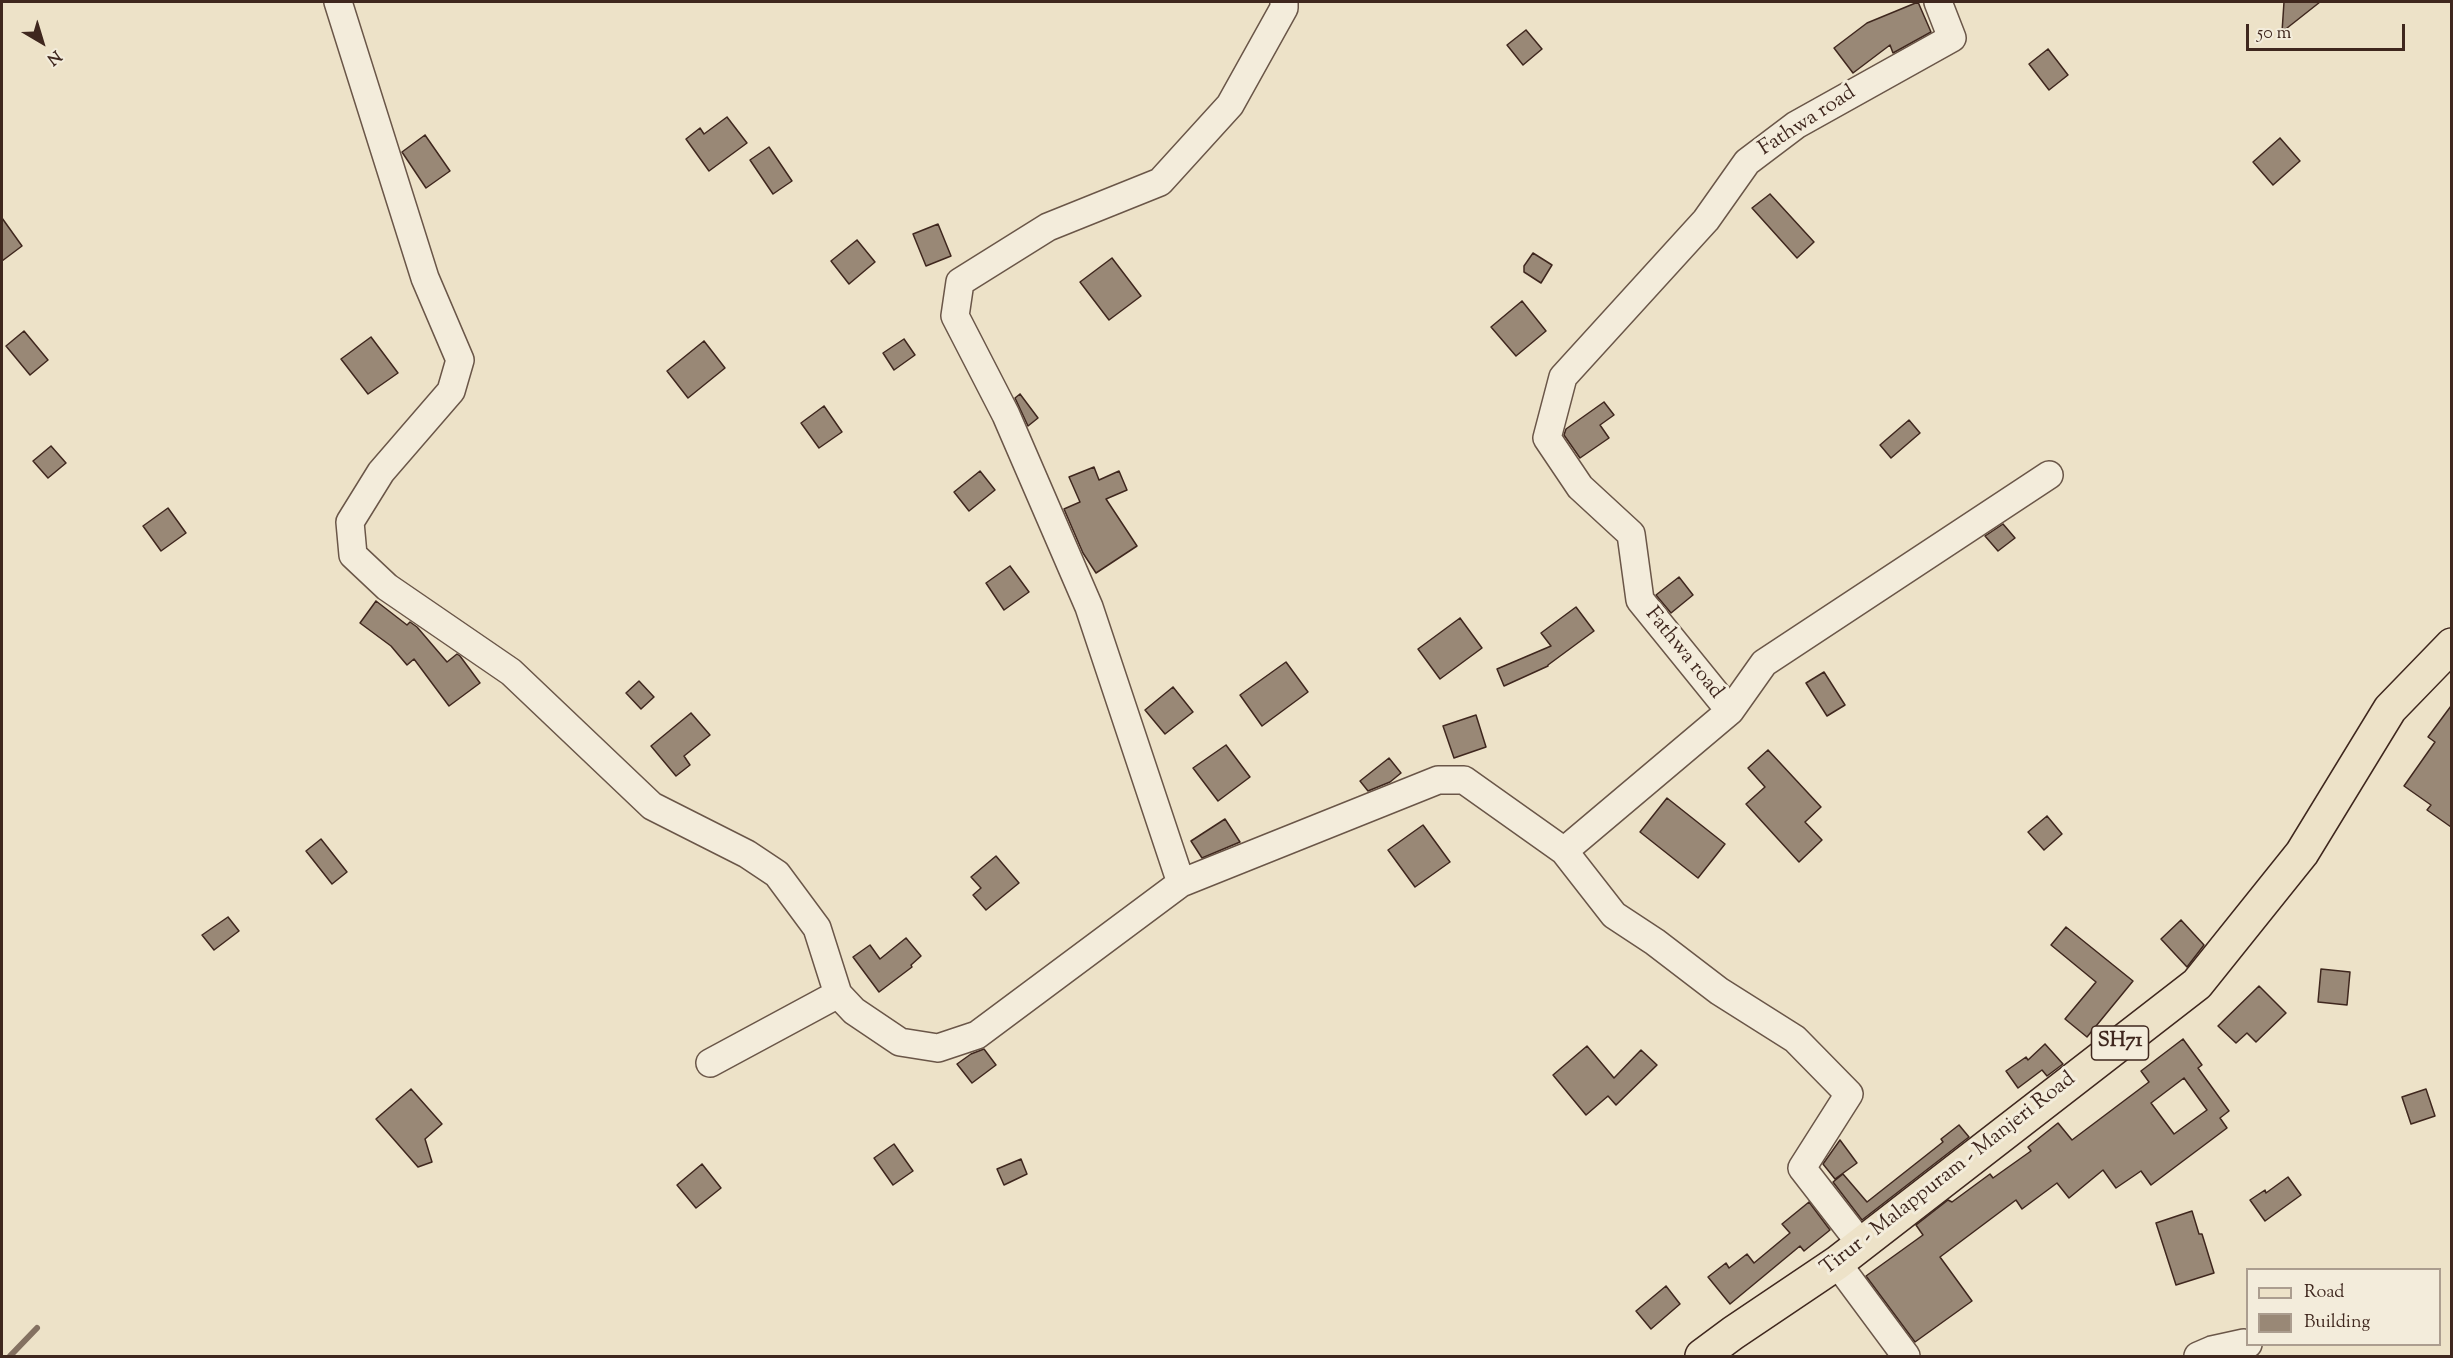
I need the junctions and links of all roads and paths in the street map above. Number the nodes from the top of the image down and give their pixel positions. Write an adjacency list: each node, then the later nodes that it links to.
1 (338, 2): 9 (street)
2 (1284, 2): 8 (street)
3 (1938, 2): 6 (street, Fathwa road)
4 (2049, 475): 6 (street)
5 (2451, 645): 11 (main road, Tirur - Malappuram - Manjeri Road / SH71)
6 (1730, 711): 7 (street, Fathwa road)
7 (1564, 851): 8 (street); 11 (street)
8 (1181, 884): 9 (street)
9 (838, 994): 10 (street)
10 (710, 1063)
11 (1849, 1254): 14 (main road, Tirur - Malappuram - Manjeri Road / SH71); 15 (street)
12 (2246, 1344): 16 (street)
13 (2250, 1346): 17 (street)
14 (1702, 1356)
15 (1906, 1356)
16 (2198, 1356)
17 (2262, 1356)

